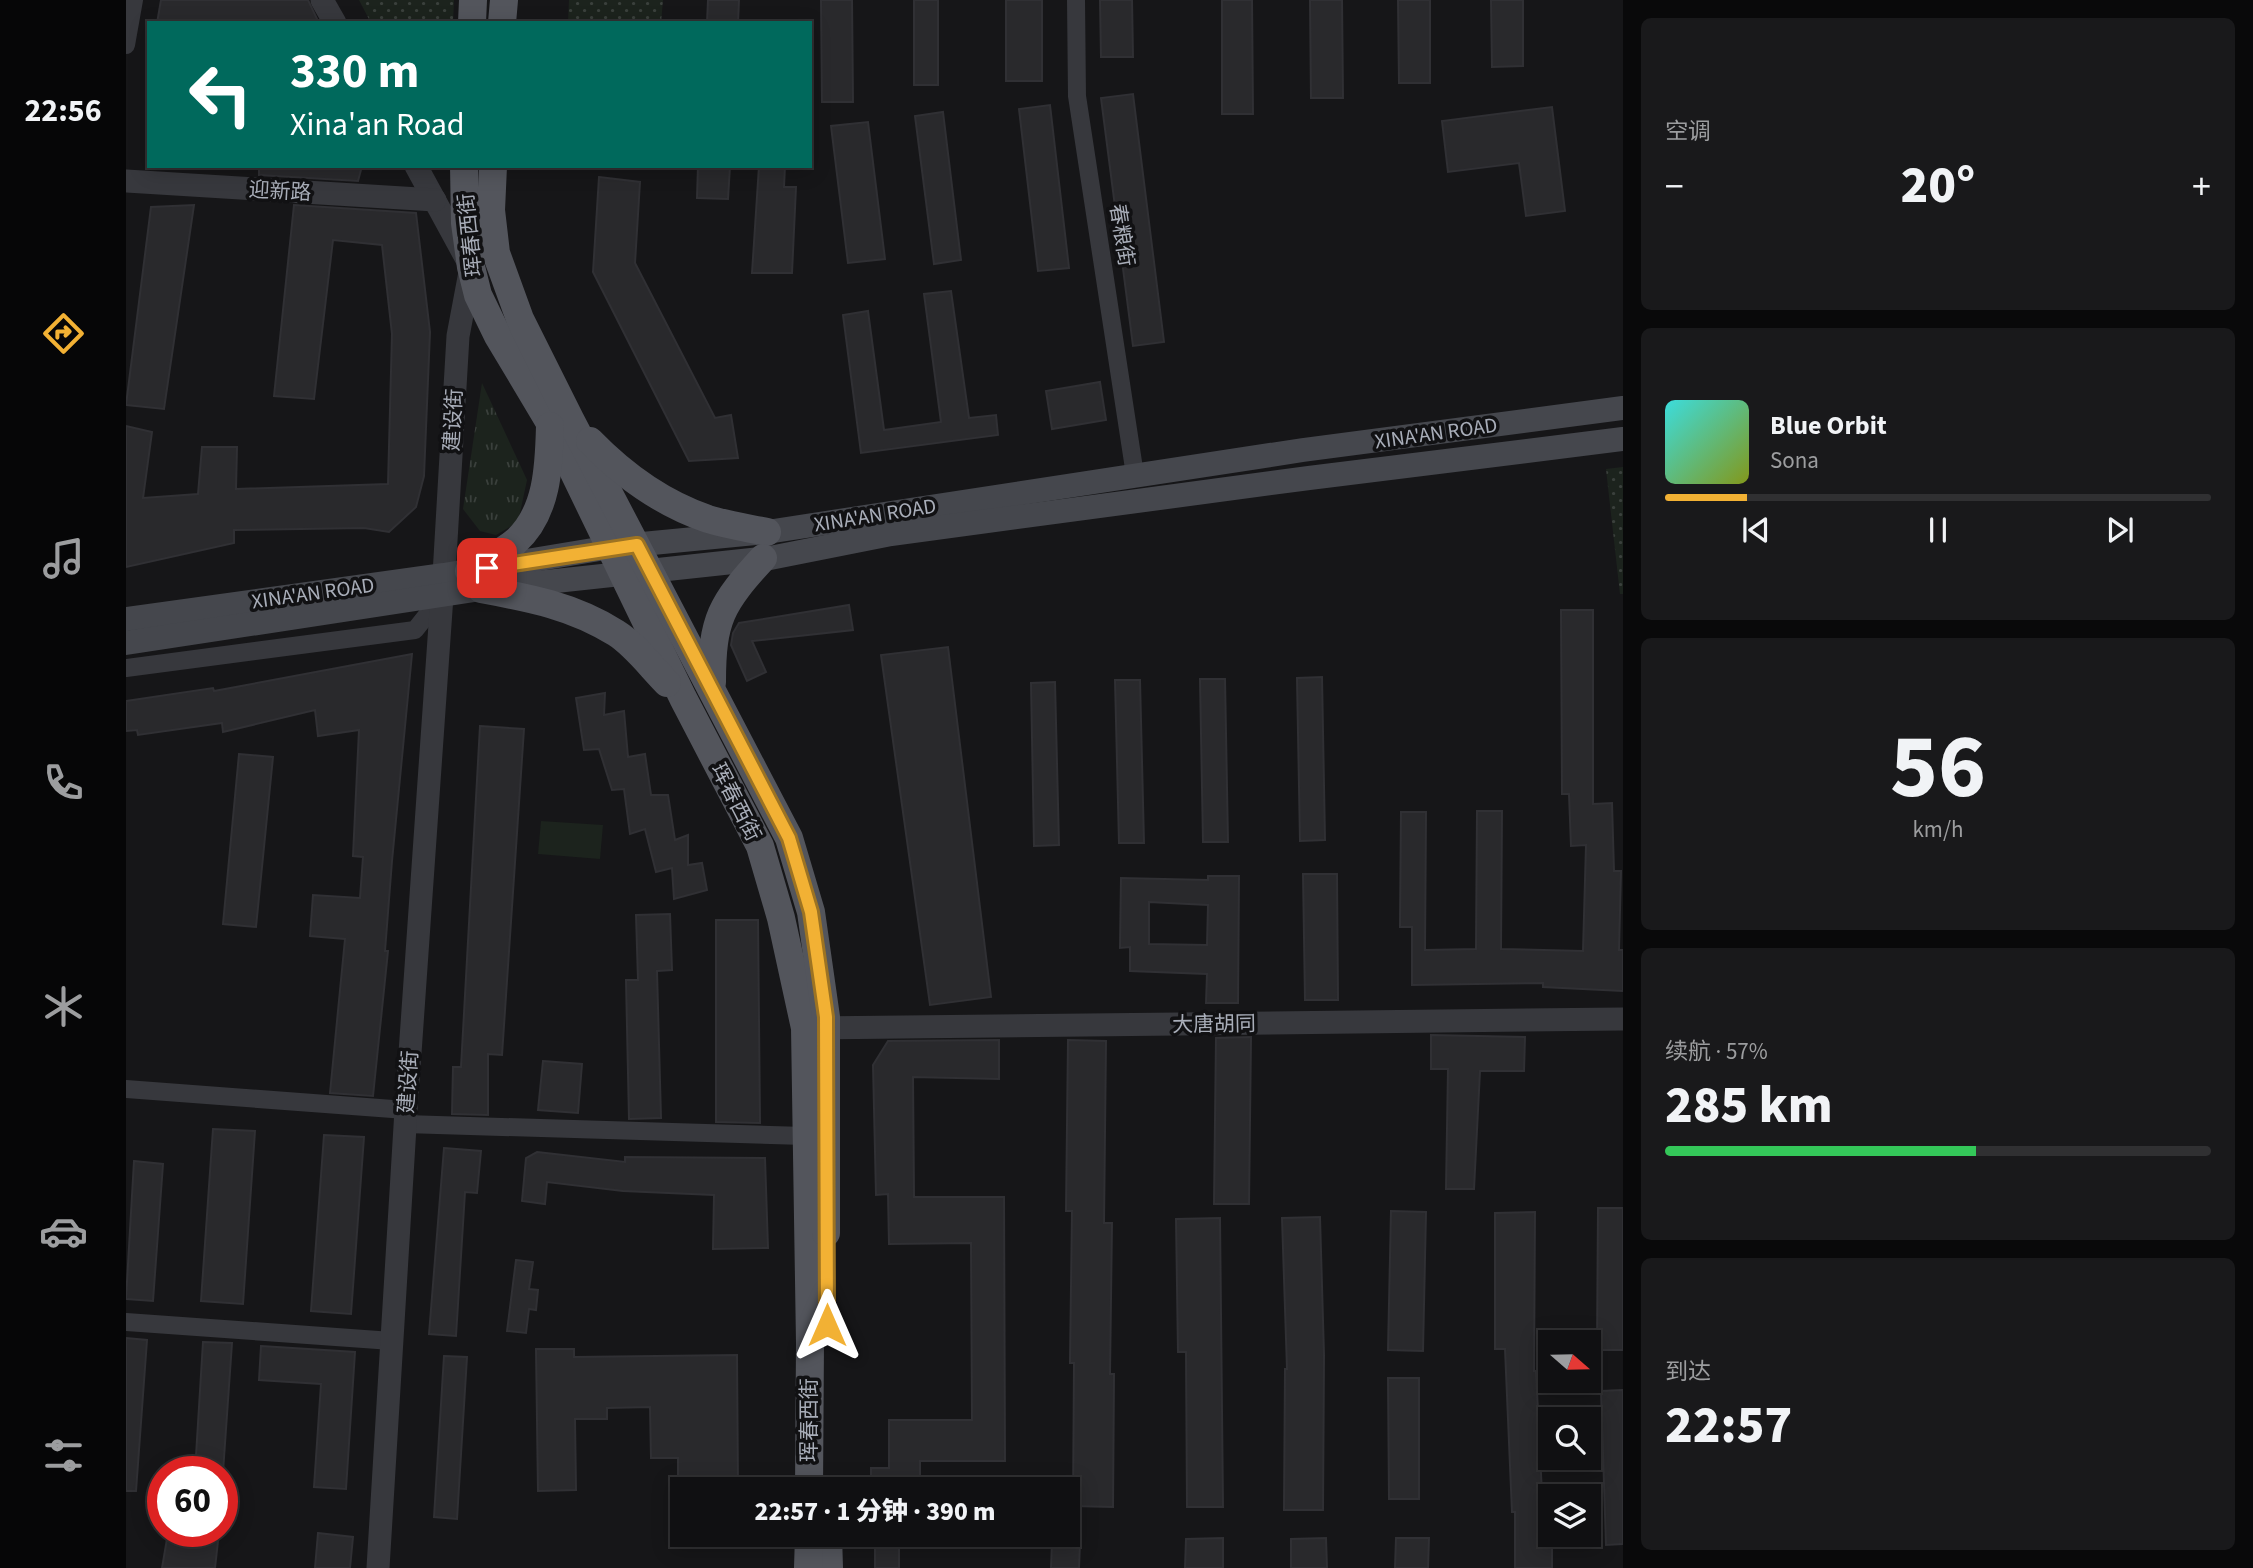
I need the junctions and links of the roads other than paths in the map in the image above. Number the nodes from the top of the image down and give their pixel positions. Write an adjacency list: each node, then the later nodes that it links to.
1 (134, 0): 9 (street)
2 (322, 0): 6 (street)
3 (474, 0): 7 (main road)
4 (504, 0): 8 (main road)
5 (1076, 0): 19 (street, 春粮街)
6 (334, 21)
7 (472, 21)
8 (502, 21)
9 (126, 45)
10 (417, 168): 14 (street)
11 (464, 168): 15 (main road, 珲春西街)
12 (493, 168): 17 (main road, 珲春西街)
13 (126, 181): 14 (street, 迎新路)
14 (435, 200): 15 (street)
15 (471, 267): 17 (main road, 珲春西街); 23 (street, 建设街)
16 (1623, 408): 19 (main road, XINA'AN ROAD)
17 (560, 421): 21 (main road); 22 (main road, 珲春西街); 23 (main road)
18 (1623, 439): 20 (main road, XINA'AN ROAD)
19 (1135, 475): 20 (main road, XINA'AN ROAD)
20 (888, 524): 21 (main road, XINA'AN ROAD)
21 (765, 545): 22 (main road, XINA'AN ROAD); 27 (main road)
22 (630, 558): 23 (main road, XINA'AN ROAD); 27 (main road, 珲春西街); 28 (main road, 珲春西街)
23 (459, 583): 24 (main road, XINA'AN ROAD); 25 (main road, XINA'AN ROAD); 26 (street); 28 (main road); 32 (street, 建设街)
24 (126, 619)
25 (126, 643)
26 (126, 668)
27 (712, 689): 30 (main road, 珲春西街)
28 (683, 698): 30 (main road, 珲春西街)
29 (1623, 1019): 30 (street, 大唐胡同)
30 (816, 1028): 33 (main road, 珲春西街); 37 (main road, 珲春西街)
31 (126, 1089): 32 (street)
32 (406, 1117): 33 (street); 35 (street, 建设街)
33 (805, 1136): 36 (main road, 珲春西街)
34 (126, 1322): 35 (street)
35 (392, 1341): 40 (street, 建设街)
36 (809, 1477)
37 (828, 1477)
38 (809, 1547): 41 (main road)
39 (828, 1547): 42 (main road)
40 (378, 1568)
41 (808, 1568)
42 (829, 1568)

